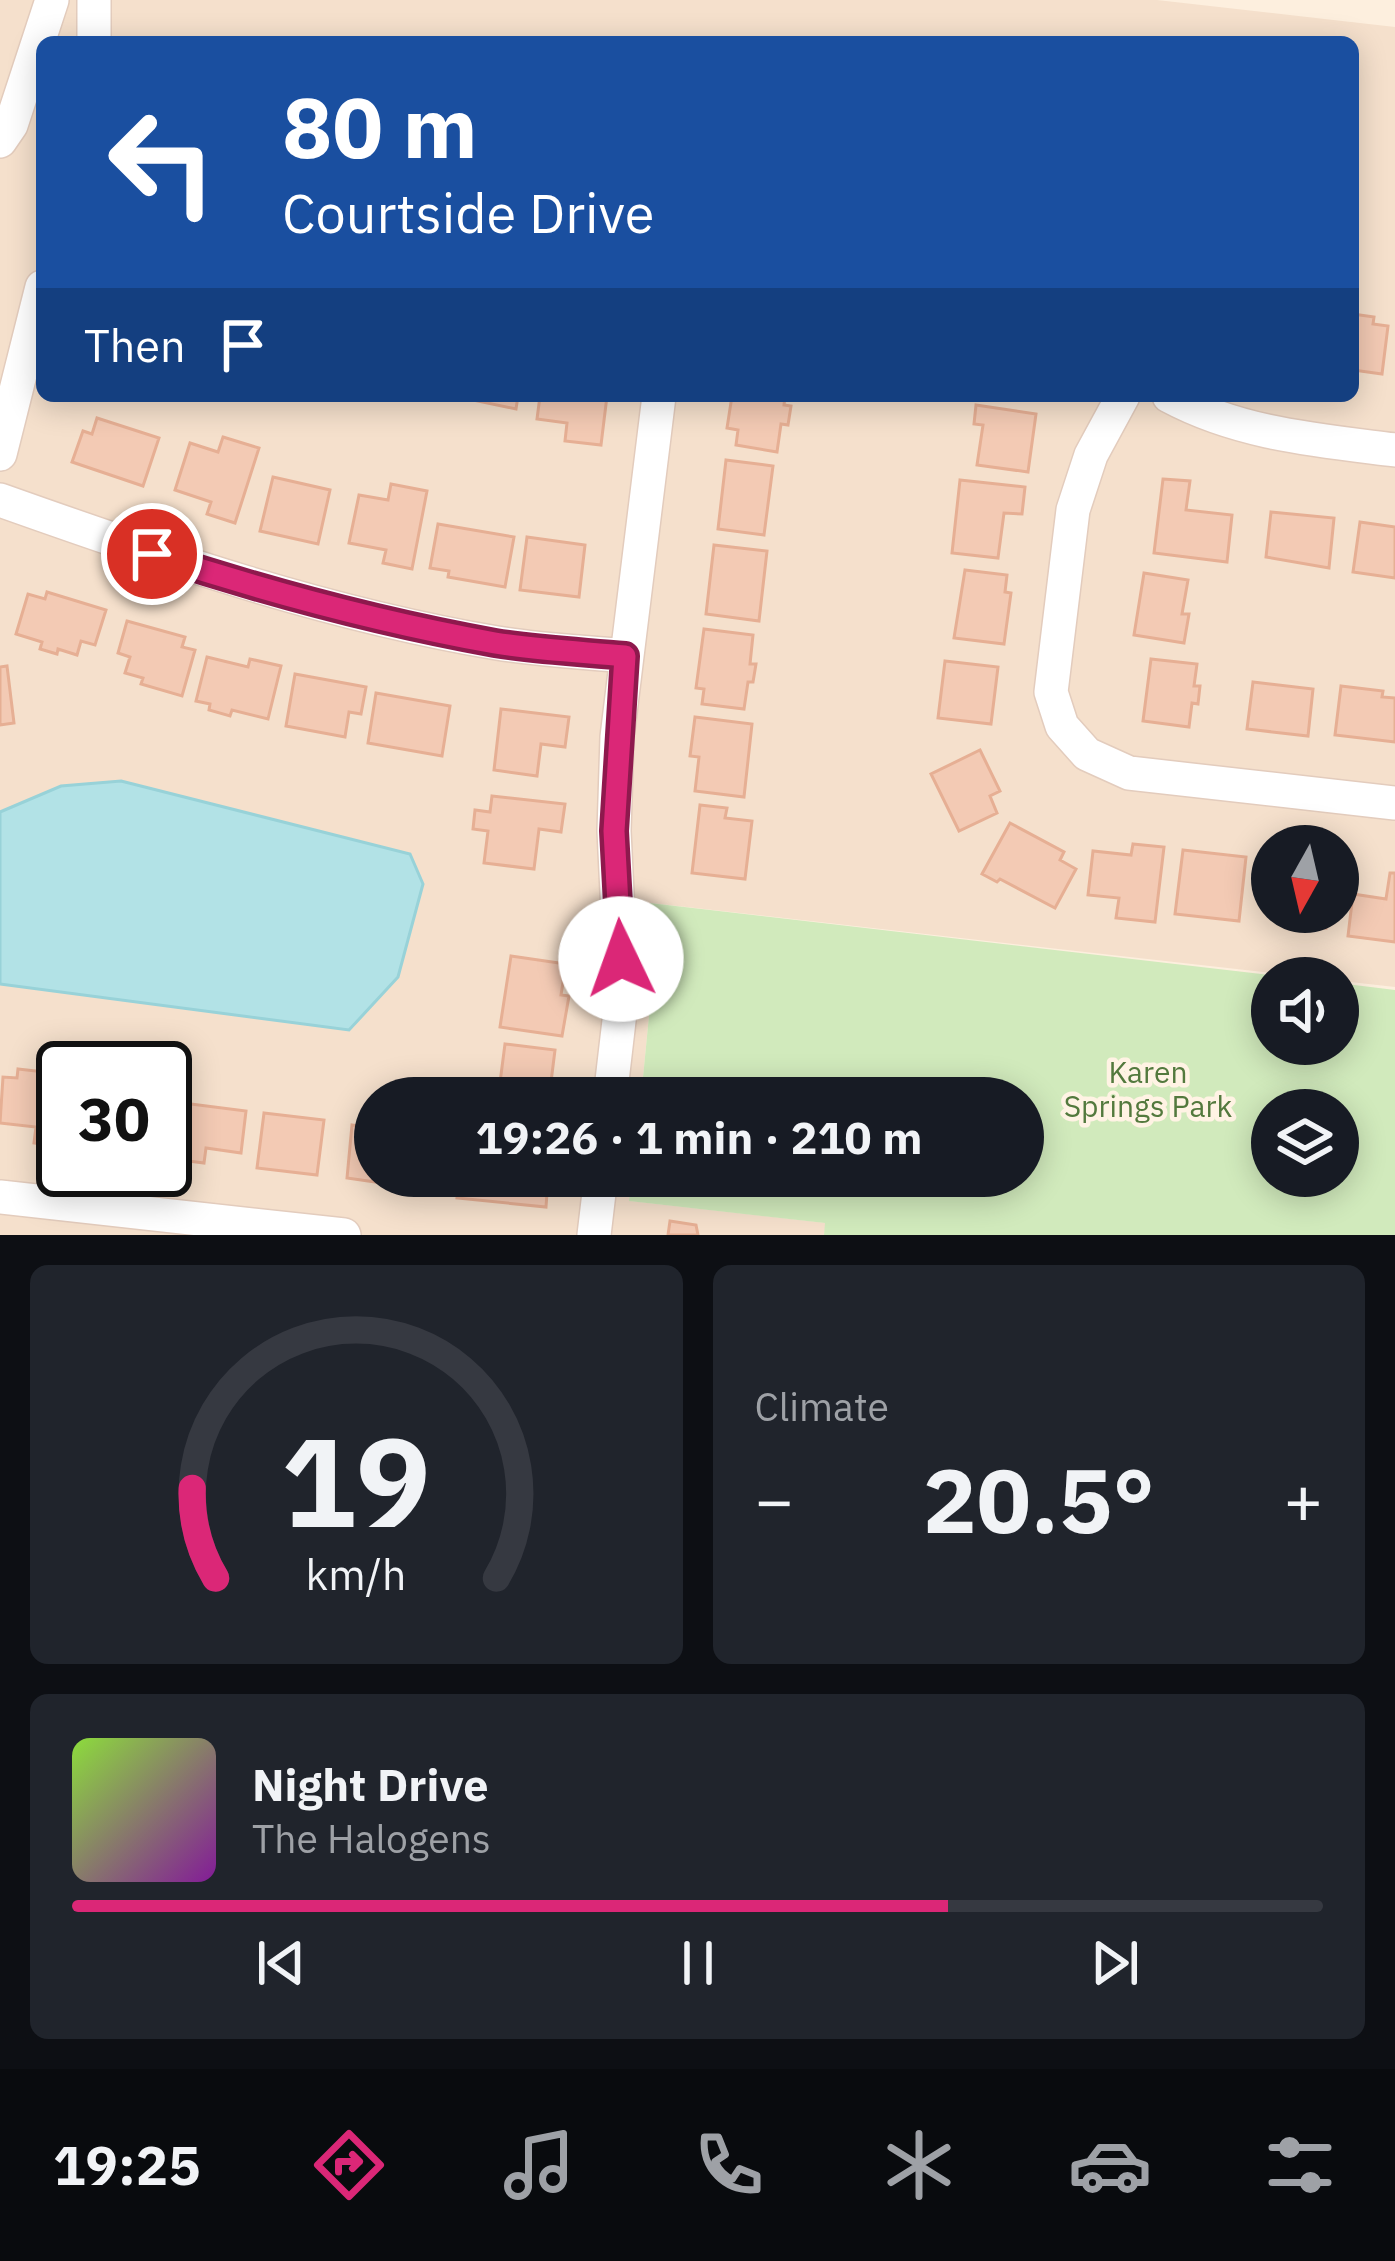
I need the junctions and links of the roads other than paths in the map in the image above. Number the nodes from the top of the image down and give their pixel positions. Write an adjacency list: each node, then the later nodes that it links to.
1 (52, 0): 3 (street)
2 (94, 0): 4 (street)
3 (41, 36)
4 (94, 36)
5 (36, 54): 6 (street)
6 (13, 131)
7 (36, 310): 12 (street)
8 (658, 402): 14 (street)
9 (1120, 402): 15 (street)
10 (1180, 402): 11 (street)
11 (1395, 450)
12 (0, 454)
13 (0, 500): 14 (street)
14 (625, 656): 16 (street)
15 (1395, 803)
16 (612, 1077)
17 (0, 1197): 19 (street)
18 (599, 1197): 20 (street)
19 (344, 1235)
20 (594, 1235)

